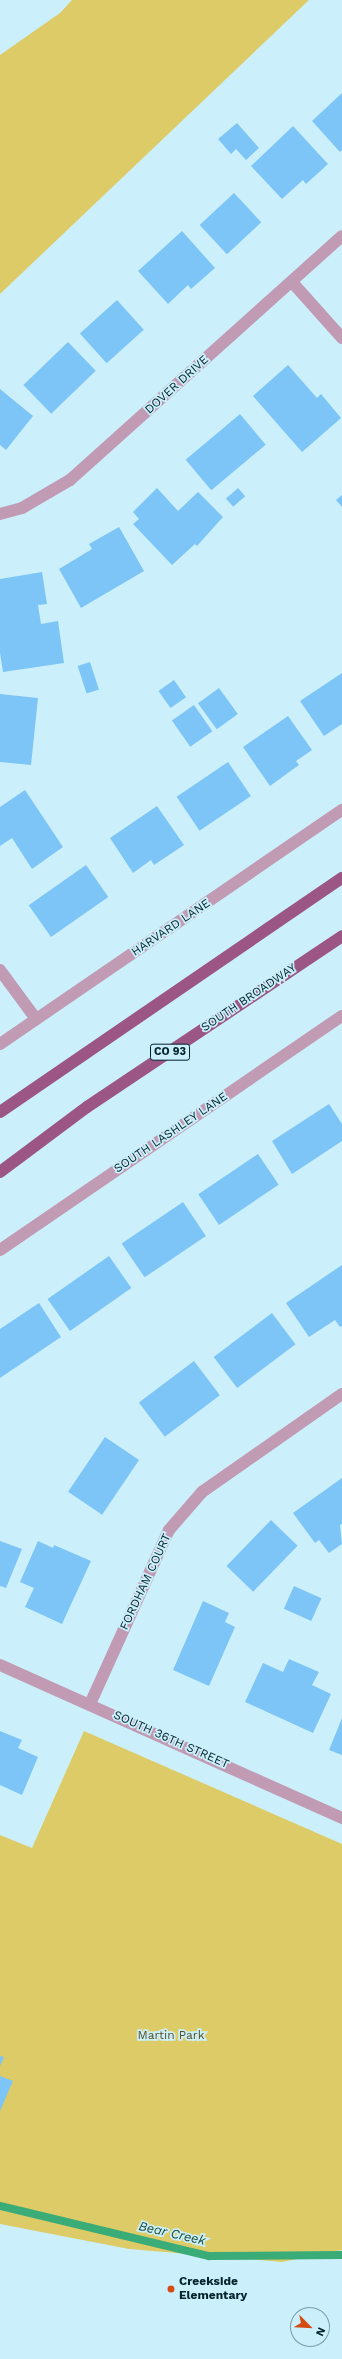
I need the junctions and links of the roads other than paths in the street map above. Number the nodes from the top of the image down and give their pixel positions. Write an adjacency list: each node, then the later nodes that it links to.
1 (342, 236): 2 (street, DOVER DRIVE)
2 (292, 282): 3 (street); 4 (street, DOVER DRIVE)
3 (342, 338)
4 (0, 514)
5 (342, 810): 10 (street, HARVARD LANE)
6 (342, 878): 12 (main road)
7 (342, 936): 13 (main road, SOUTH BROADWAY / CO 93)
8 (0, 970): 10 (street)
9 (342, 1016): 14 (street, SOUTH LASHLEY LANE)
10 (36, 1019): 11 (street, HARVARD LANE)
11 (0, 1044)
12 (0, 1112)
13 (0, 1172)
14 (0, 1250)
15 (342, 1394): 17 (street, FORDHAM COURT)
16 (0, 1665): 17 (street, SOUTH 36TH STREET)
17 (90, 1704): 18 (street, SOUTH 36TH STREET)
18 (341, 1818)

